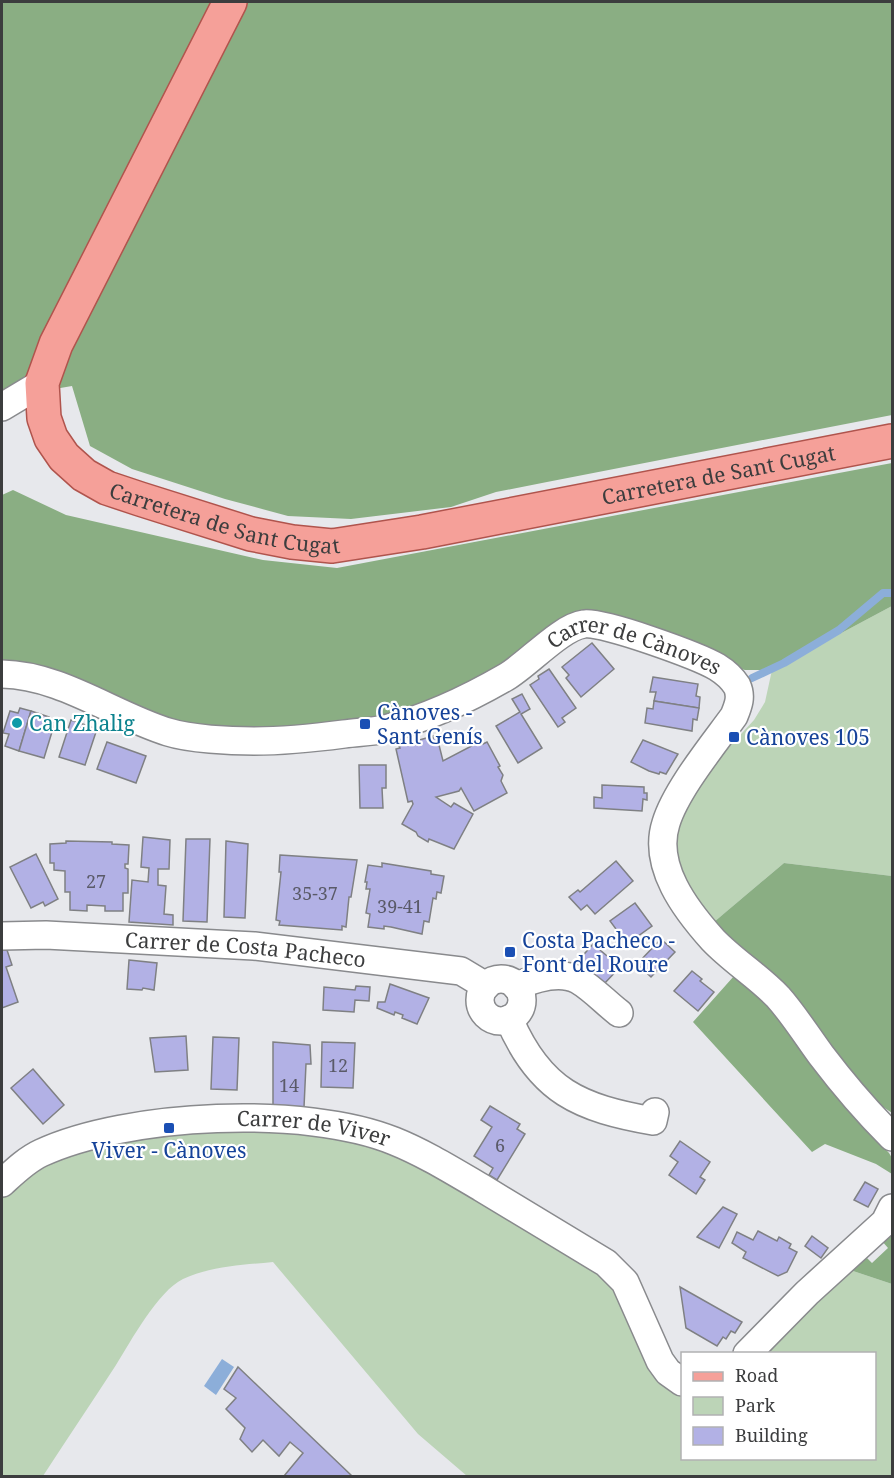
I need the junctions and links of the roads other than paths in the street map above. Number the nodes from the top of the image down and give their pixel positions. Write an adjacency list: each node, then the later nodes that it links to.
1 (230, 2): 3 (main road, Carretera de Sant Cugat)
2 (246, 2): 5 (main road, Carretera de Sant Cugat)
3 (42, 383): 4 (street); 6 (main road, Carretera de Sant Cugat)
4 (2, 407)
5 (892, 427)
6 (892, 441)
7 (2, 674): 14 (street, Carrer de Cànoves)
8 (2, 936): 9 (street, Carrer de Costa Pacheco)
9 (486, 986): 10 (street); 12 (street)
10 (516, 986): 11 (street); 12 (street)
11 (619, 1013)
12 (510, 1019): 13 (street)
13 (655, 1112)
14 (892, 1137)
15 (2, 1183): 18 (street, Carrer de Viver)
16 (892, 1208): 17 (street)
17 (748, 1352)
18 (681, 1381)

